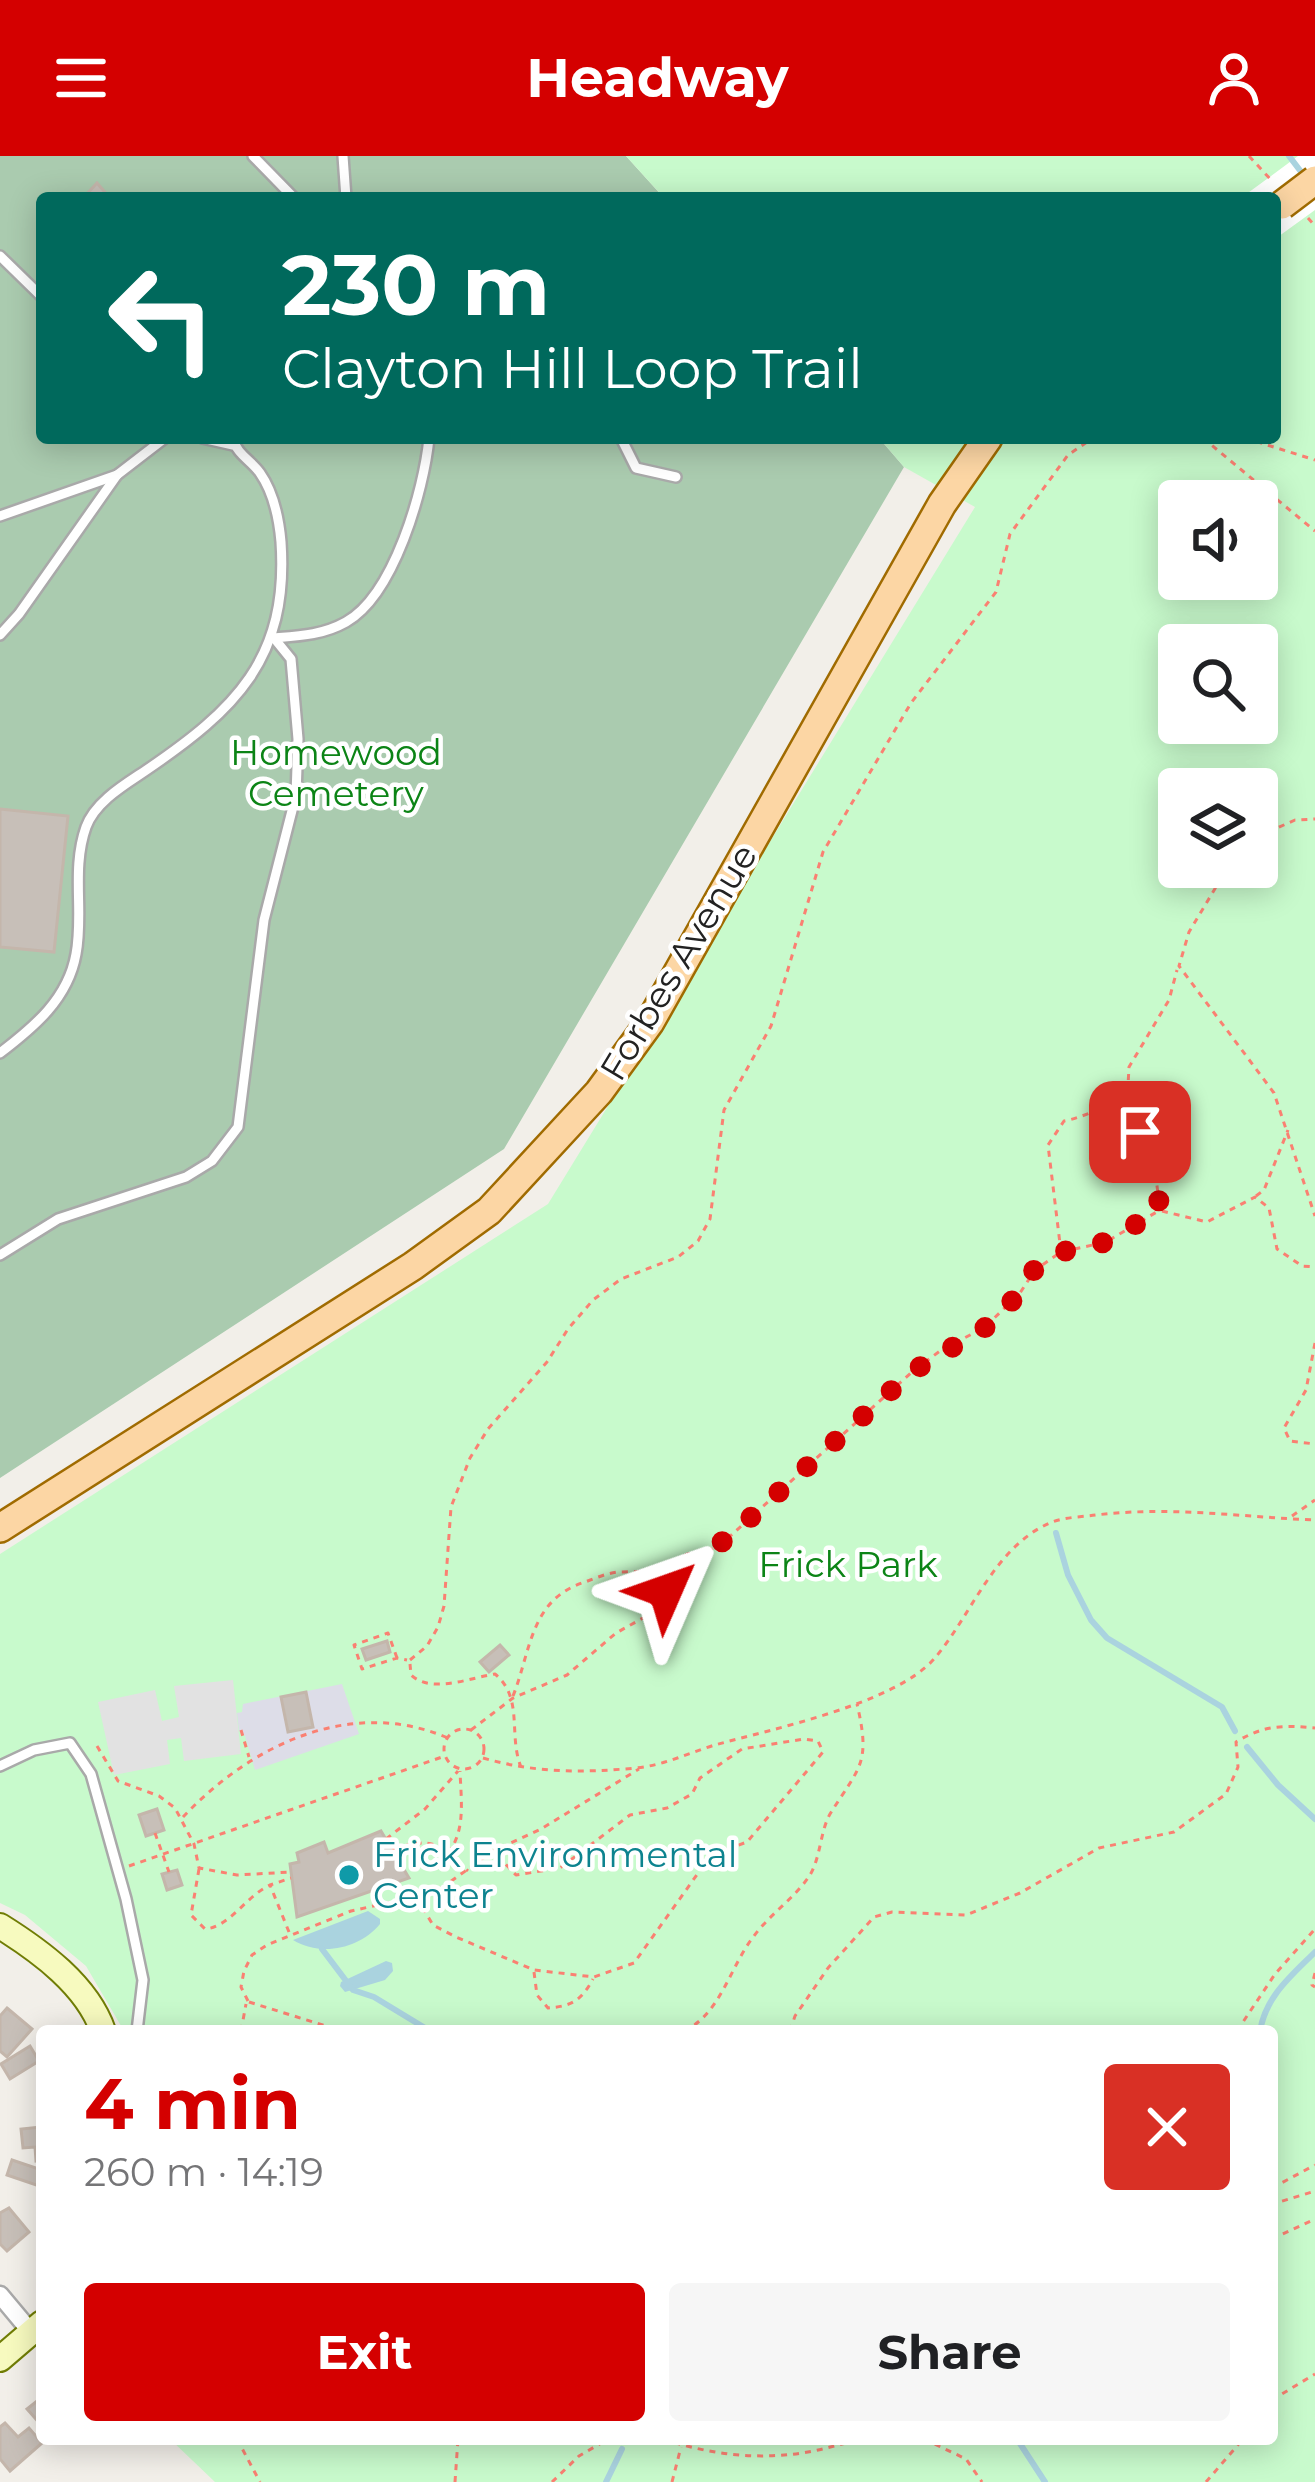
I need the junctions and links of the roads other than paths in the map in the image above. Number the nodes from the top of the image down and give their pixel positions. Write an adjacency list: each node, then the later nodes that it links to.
1 (253, 156): 4 (lane)
2 (343, 156): 5 (lane)
3 (1315, 180): 6 (main road, bridge)
4 (288, 192)
5 (346, 192)
6 (1281, 206)
7 (0, 256): 8 (lane)
8 (36, 290)
9 (157, 444): 14 (lane)
10 (235, 444): 18 (lane)
11 (429, 444): 18 (lane)
12 (625, 444): 15 (lane)
13 (984, 444): 21 (main road, Forbes Avenue)
14 (117, 476): 16 (lane); 17 (lane)
15 (676, 477)
16 (0, 516)
17 (0, 635)
18 (274, 638): 19 (lane); 20 (lane)
19 (0, 1053)
20 (0, 1255)
21 (0, 1528)
22 (0, 1766): 25 (lane)
23 (0, 1926): 24 (street)
24 (101, 2025)
25 (138, 2025)
26 (0, 2294): 27 (street)
27 (36, 2327): 28 (street)
28 (0, 2359)

